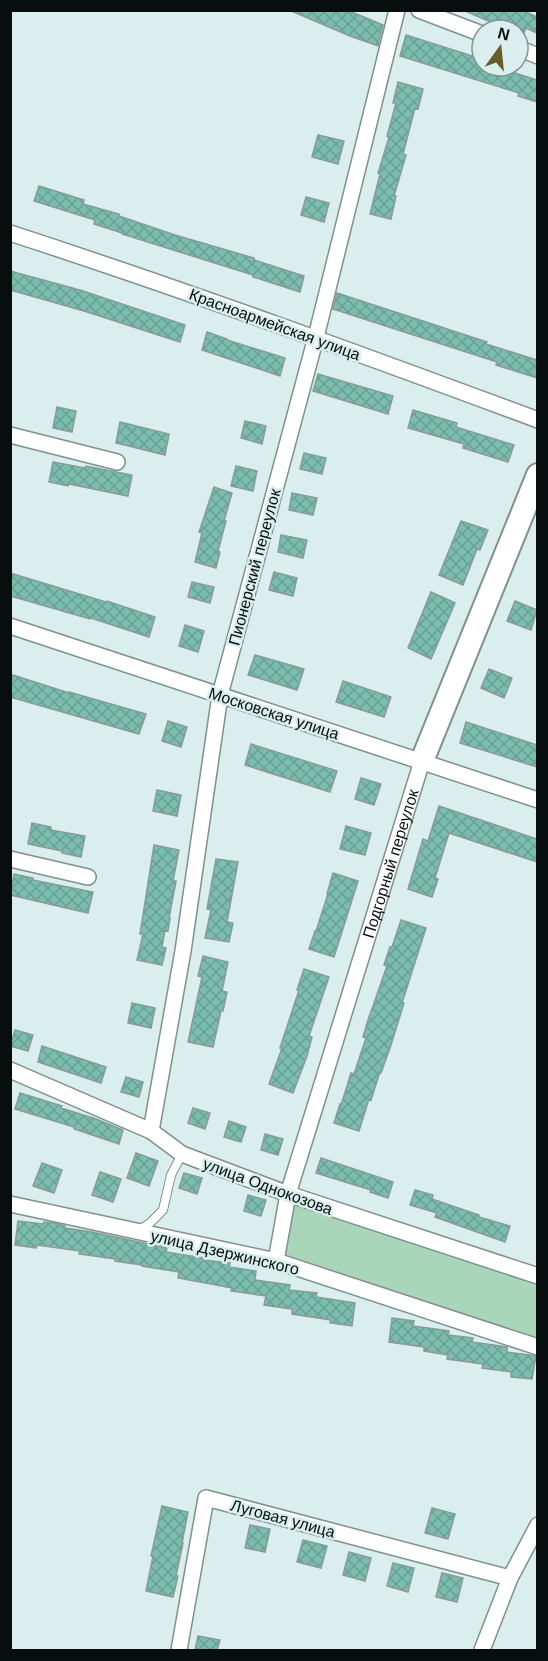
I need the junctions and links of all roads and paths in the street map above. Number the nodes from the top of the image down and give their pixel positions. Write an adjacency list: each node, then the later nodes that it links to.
1 (397, 10): 5 (street, Пионерский переулок)
2 (419, 10): 3 (street)
3 (470, 29)
4 (10, 233): 5 (street, Красноармейская улица)
5 (316, 338): 6 (street, Красноармейская улица); 11 (street, Пионерский переулок)
6 (537, 420)
7 (10, 435): 8 (street)
8 (117, 462)
9 (537, 476): 12 (main road, Подгорный переулок)
10 (10, 626): 11 (street, Московская улица)
11 (220, 695): 12 (street, Московская улица); 17 (street, Пионерский переулок)
12 (422, 761): 13 (street, Московская улица); 19 (street, Подгорный переулок)
13 (537, 800)
14 (10, 859): 15 (street)
15 (88, 877)
16 (10, 1070): 17 (street, улица Однокозова)
17 (151, 1131): 18 (street, улица Однокозова)
18 (182, 1154): 19 (street, улица Однокозова); 21 (lane)
19 (288, 1194): 22 (street, Подгорный переулок); 23 (street, улица Однокозова)
20 (10, 1204): 21 (street, улица Дзержинского)
21 (136, 1231): 22 (street, улица Дзержинского)
22 (276, 1261): 24 (street, улица Дзержинского)
23 (537, 1276)
24 (537, 1347)
25 (537, 1525): 26 (street)
26 (510, 1578): 27 (street, Луговая улица); 28 (street)
27 (179, 1650)
28 (482, 1650)

